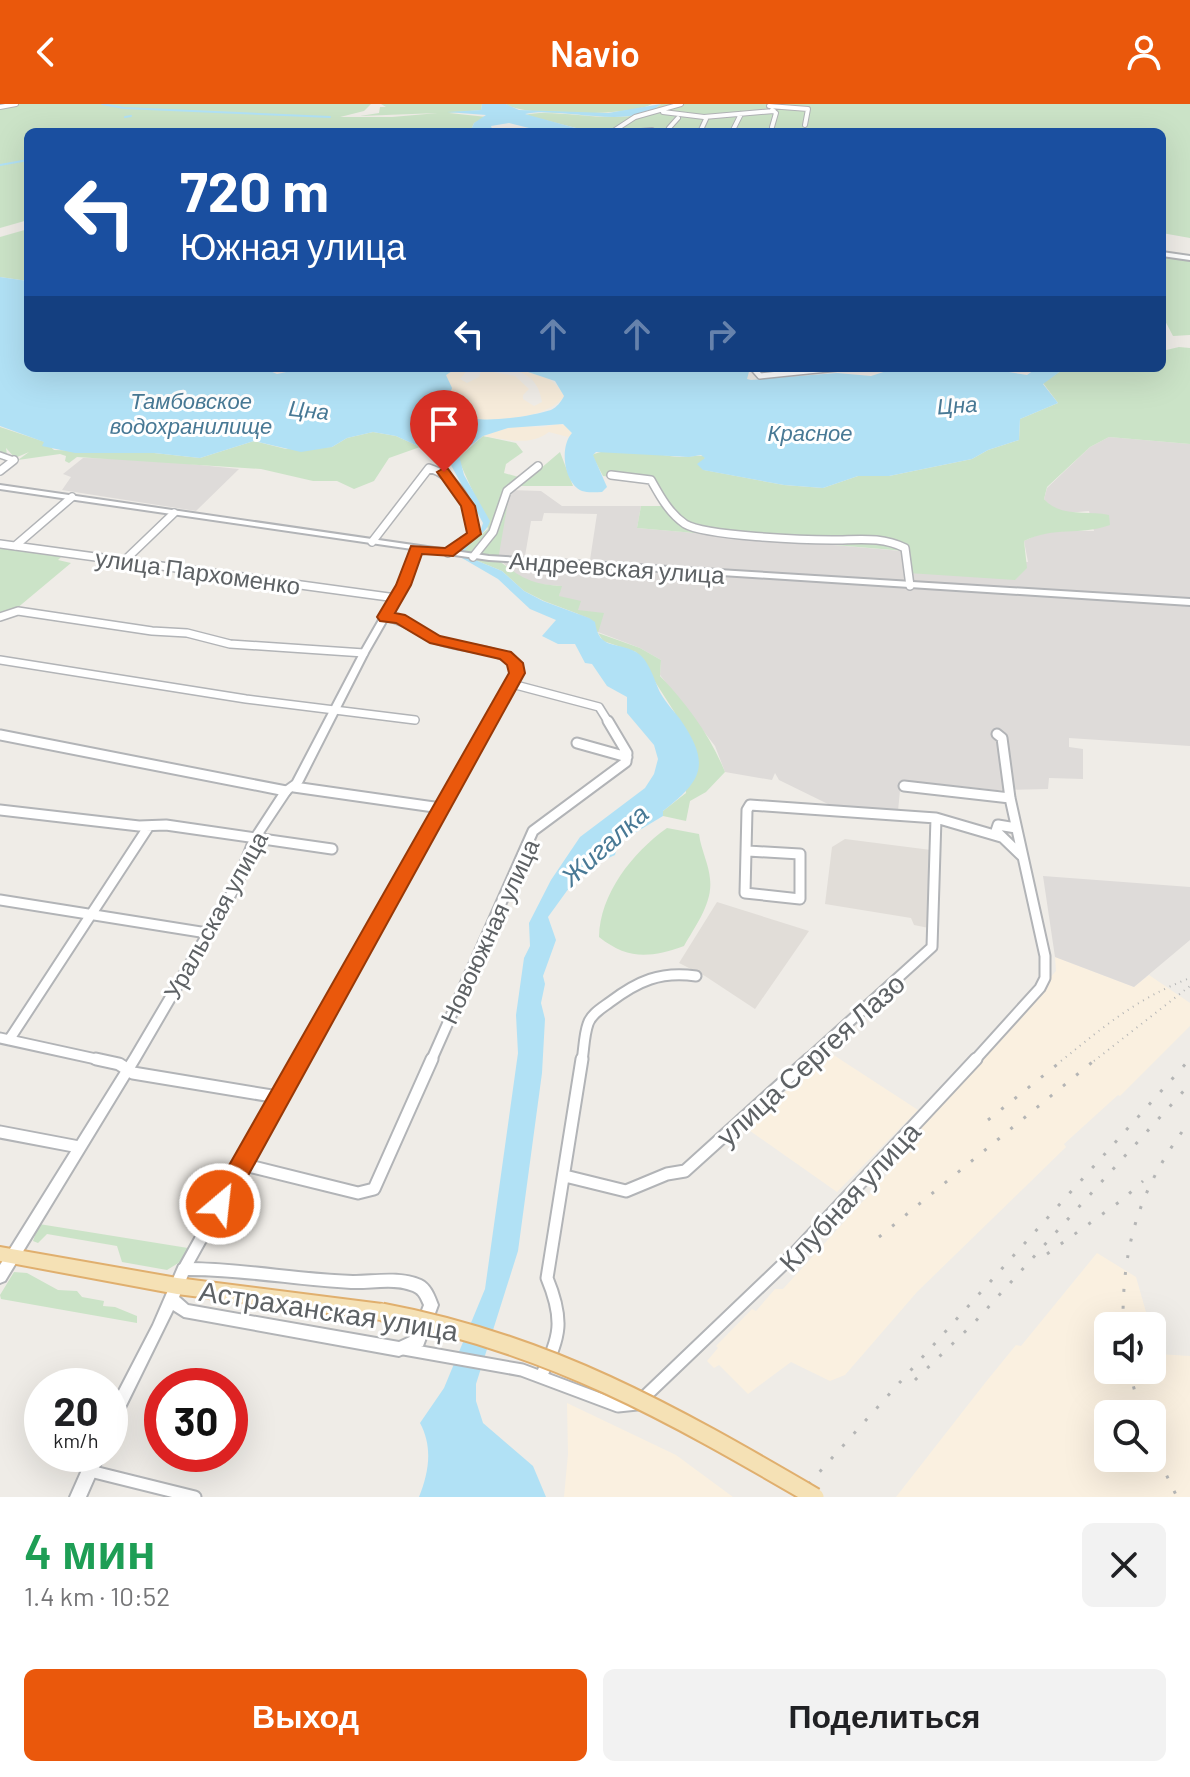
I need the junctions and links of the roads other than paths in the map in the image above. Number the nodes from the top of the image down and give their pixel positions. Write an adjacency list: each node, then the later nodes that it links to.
1 (16, 104): 4 (street)
2 (681, 104): 6 (street)
3 (766, 105): 5 (street); 10 (street)
4 (0, 107)
5 (774, 111): 7 (street); 11 (street)
6 (663, 112): 8 (street); 12 (street)
7 (741, 114): 9 (street); 15 (street)
8 (678, 118): 9 (street); 13 (street)
9 (706, 119): 14 (street)
10 (805, 125)
11 (772, 127)
12 (616, 128)
13 (669, 128)
14 (702, 128)
15 (734, 128)
16 (1166, 255): 17 (street)
17 (1190, 258)
18 (756, 372): 19 (street)
19 (798, 372)
20 (0, 455): 22 (street)
21 (538, 466): 32 (street)
22 (0, 471)
23 (611, 475): 34 (street)
24 (0, 487): 25 (street, Андреевская улица)
25 (72, 497): 26 (street, Андреевская улица); 29 (street)
26 (174, 513): 27 (street, Андреевская улица); 33 (street)
27 (372, 542): 30 (street, Андреевская улица); 31 (street)
28 (0, 544): 29 (street, улица Пархоменко)
29 (15, 546): 33 (street, улица Пархоменко)
30 (416, 549): 31 (street, Андреевская улица); 35 (street, Уральская улица)
31 (451, 553): 32 (street, Андреевская улица)
32 (470, 556): 34 (street, Андреевская улица)
33 (124, 561): 35 (street, улица Пархоменко)
34 (910, 586): 36 (street, Андреевская улица)
35 (396, 598): 38 (street, Уральская улица)
36 (1190, 602)
37 (0, 617): 39 (street)
38 (385, 617): 39 (street, Уральская улица); 41 (street)
39 (364, 653): 42 (street, Уральская улица)
40 (0, 660): 42 (street)
41 (512, 684): 47 (street); 51 (street)
42 (335, 709): 43 (street); 49 (street, Уральская улица)
43 (415, 720)
44 (997, 734): 50 (street, Клубная улица)
45 (0, 735): 49 (street)
46 (577, 743): 47 (street)
47 (627, 757): 70 (street, Новоюжная улица)
48 (904, 786): 50 (street)
49 (290, 789): 51 (street); 57 (street, Уральская улица)
50 (1010, 798): 55 (street, Клубная улица)
51 (441, 808): 67 (street)
52 (0, 810): 54 (street)
53 (936, 818): 56 (street); 59 (street); 71 (street, улица Сергея Лазо)
54 (149, 826): 57 (street); 62 (street)
55 (1016, 828): 56 (street); 60 (street, Клубная улица)
56 (1001, 837): 60 (street)
57 (255, 838): 58 (street); 63 (street, Уральская улица)
58 (332, 849)
59 (748, 851): 59 (street)
60 (1023, 857): 79 (street, Клубная улица)
61 (0, 900): 62 (street)
62 (93, 915): 63 (street); 65 (street)
63 (207, 933): 66 (street, Уральская улица)
64 (696, 976): 71 (street)
65 (4, 1039): 66 (street)
66 (127, 1070): 67 (street); 69 (street, Уральская улица)
67 (278, 1097): 70 (street)
68 (0, 1132): 69 (street)
69 (79, 1147): 72 (street, Уральская улица)
70 (241, 1164): 73 (street)
71 (565, 1176): 79 (street)
72 (7, 1255): 74 (street, Уральская улица); 75 (main road, Астраханская улица)
73 (184, 1269): 75 (street); 76 (street)
74 (0, 1277)
75 (174, 1293): 77 (street); 80 (street); 85 (main road, Астраханская улица, bridge)
76 (418, 1341): 77 (street); 78 (street)
77 (399, 1349): 78 (street, Клубная улица)
78 (444, 1356): 79 (street, Клубная улица)
79 (541, 1376)
80 (128, 1386)
81 (90, 1472): 83 (street)
82 (94, 1472): 84 (street)
83 (78, 1497)
84 (195, 1497)
85 (815, 1497)

